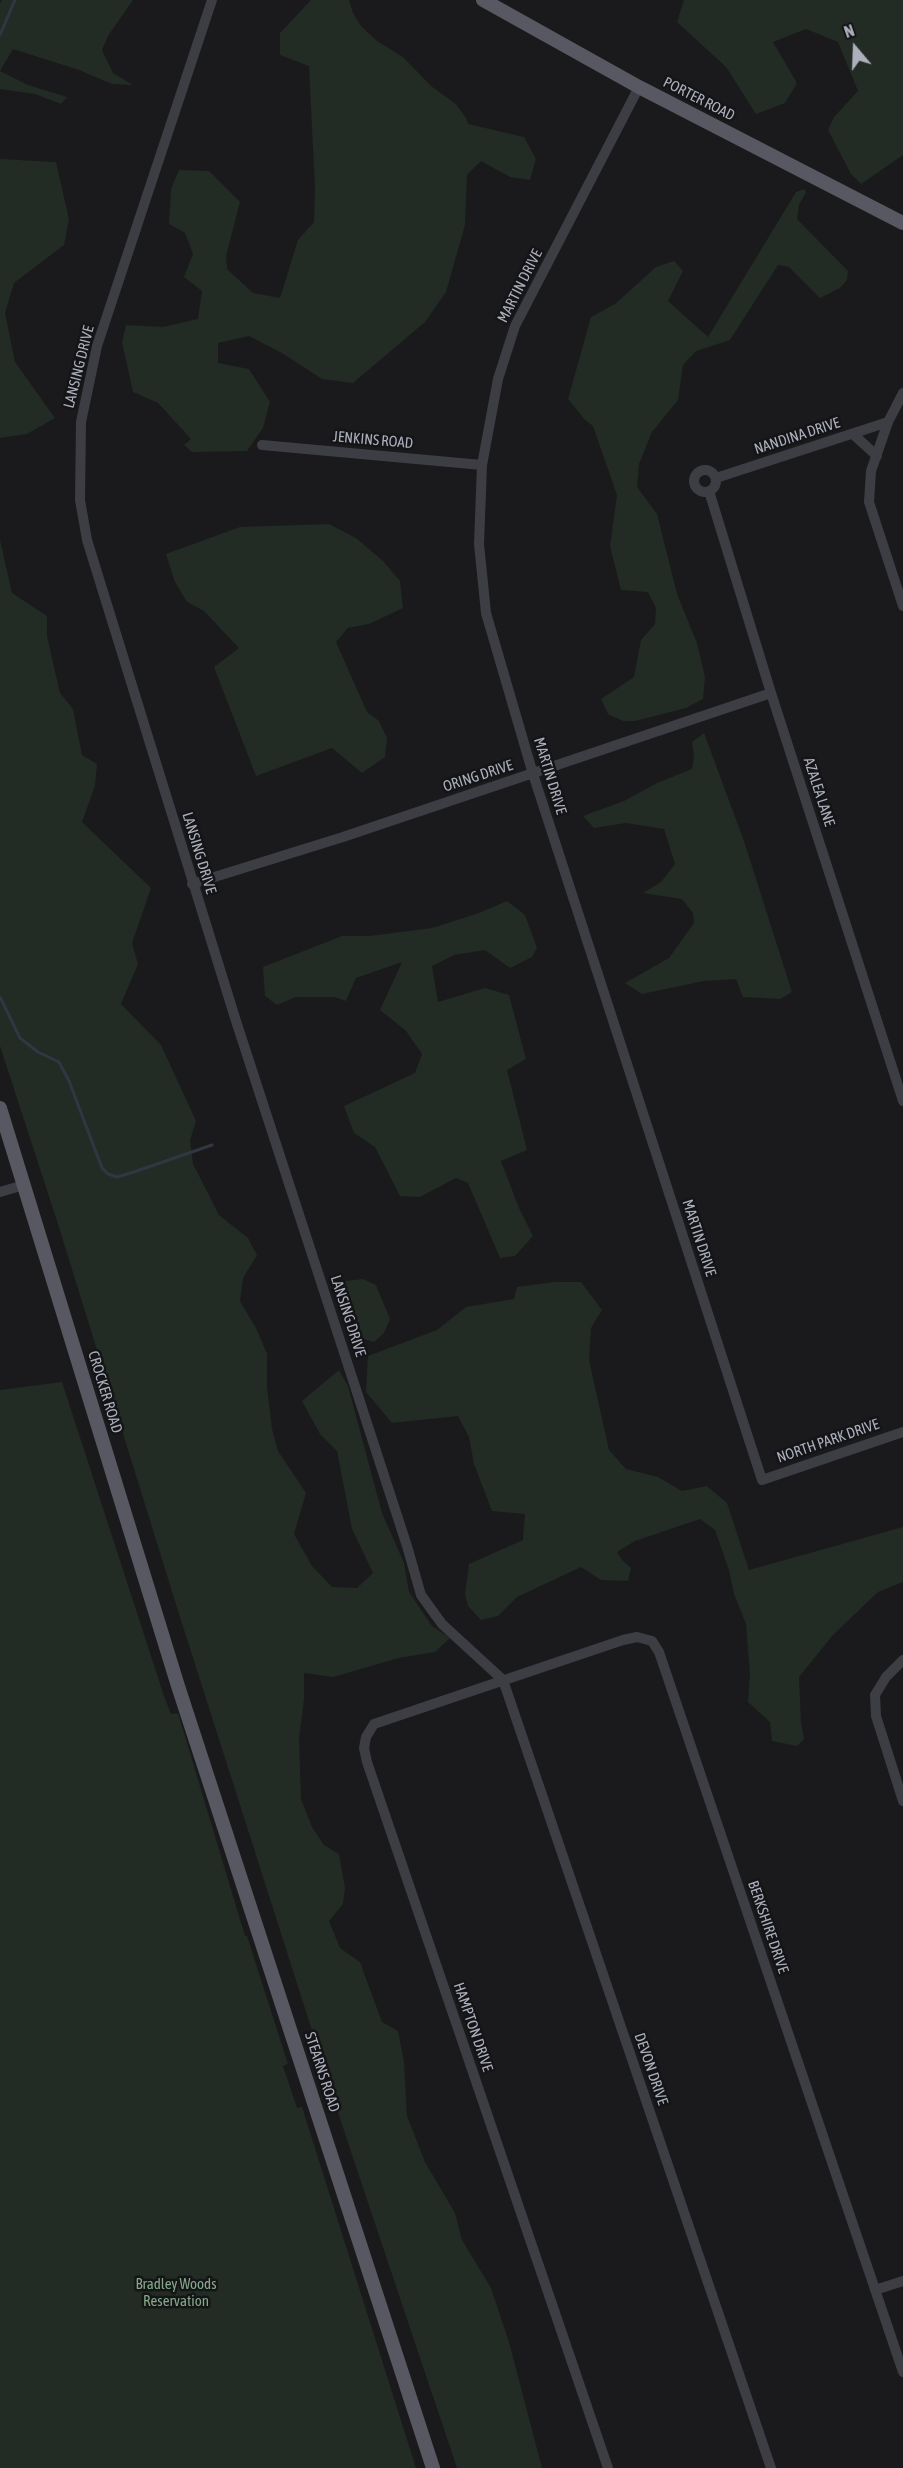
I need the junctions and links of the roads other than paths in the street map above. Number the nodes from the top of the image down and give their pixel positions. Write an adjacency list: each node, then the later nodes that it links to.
1 (212, 0): 16 (street, LANSING DRIVE)
2 (483, 0): 3 (main road, PORTER ROAD)
3 (639, 87): 4 (main road, PORTER ROAD); 10 (street, MARTIN DRIVE)
4 (903, 223)
5 (903, 393): 6 (street)
6 (888, 422): 7 (street, NANDINA DRIVE); 9 (street)
7 (853, 434): 9 (street); 11 (street, NANDINA DRIVE)
8 (262, 445): 10 (street, JENKINS ROAD)
9 (877, 456): 13 (street)
10 (482, 465): 15 (street, MARTIN DRIVE)
11 (716, 478): 12 (street); 12 (street)
12 (709, 492): 14 (street, AZALEA LANE)
13 (903, 606)
14 (771, 693): 15 (street, ORING DRIVE); 17 (street, AZALEA LANE)
15 (533, 774): 16 (street, ORING DRIVE); 22 (street, MARTIN DRIVE)
16 (192, 884): 24 (street, LANSING DRIVE)
17 (903, 1101)
18 (0, 1108): 19 (main road, CROCKER ROAD)
19 (24, 1185): 20 (street); 25 (main road, CROCKER ROAD)
20 (0, 1192)
21 (903, 1432): 22 (street, NORTH PARK DRIVE)
22 (762, 1480)
23 (903, 1660): 26 (street)
24 (502, 1680): 28 (street, BERKSHIRE DRIVE); 31 (street, HAMPTON DRIVE); 32 (street, DEVON DRIVE)
25 (178, 1686): 30 (main road, STEARNS ROAD)
26 (903, 1801)
27 (903, 2281): 28 (street)
28 (875, 2290): 29 (street, BERKSHIRE DRIVE)
29 (903, 2372)
30 (433, 2468)
31 (608, 2468)
32 (771, 2468)

